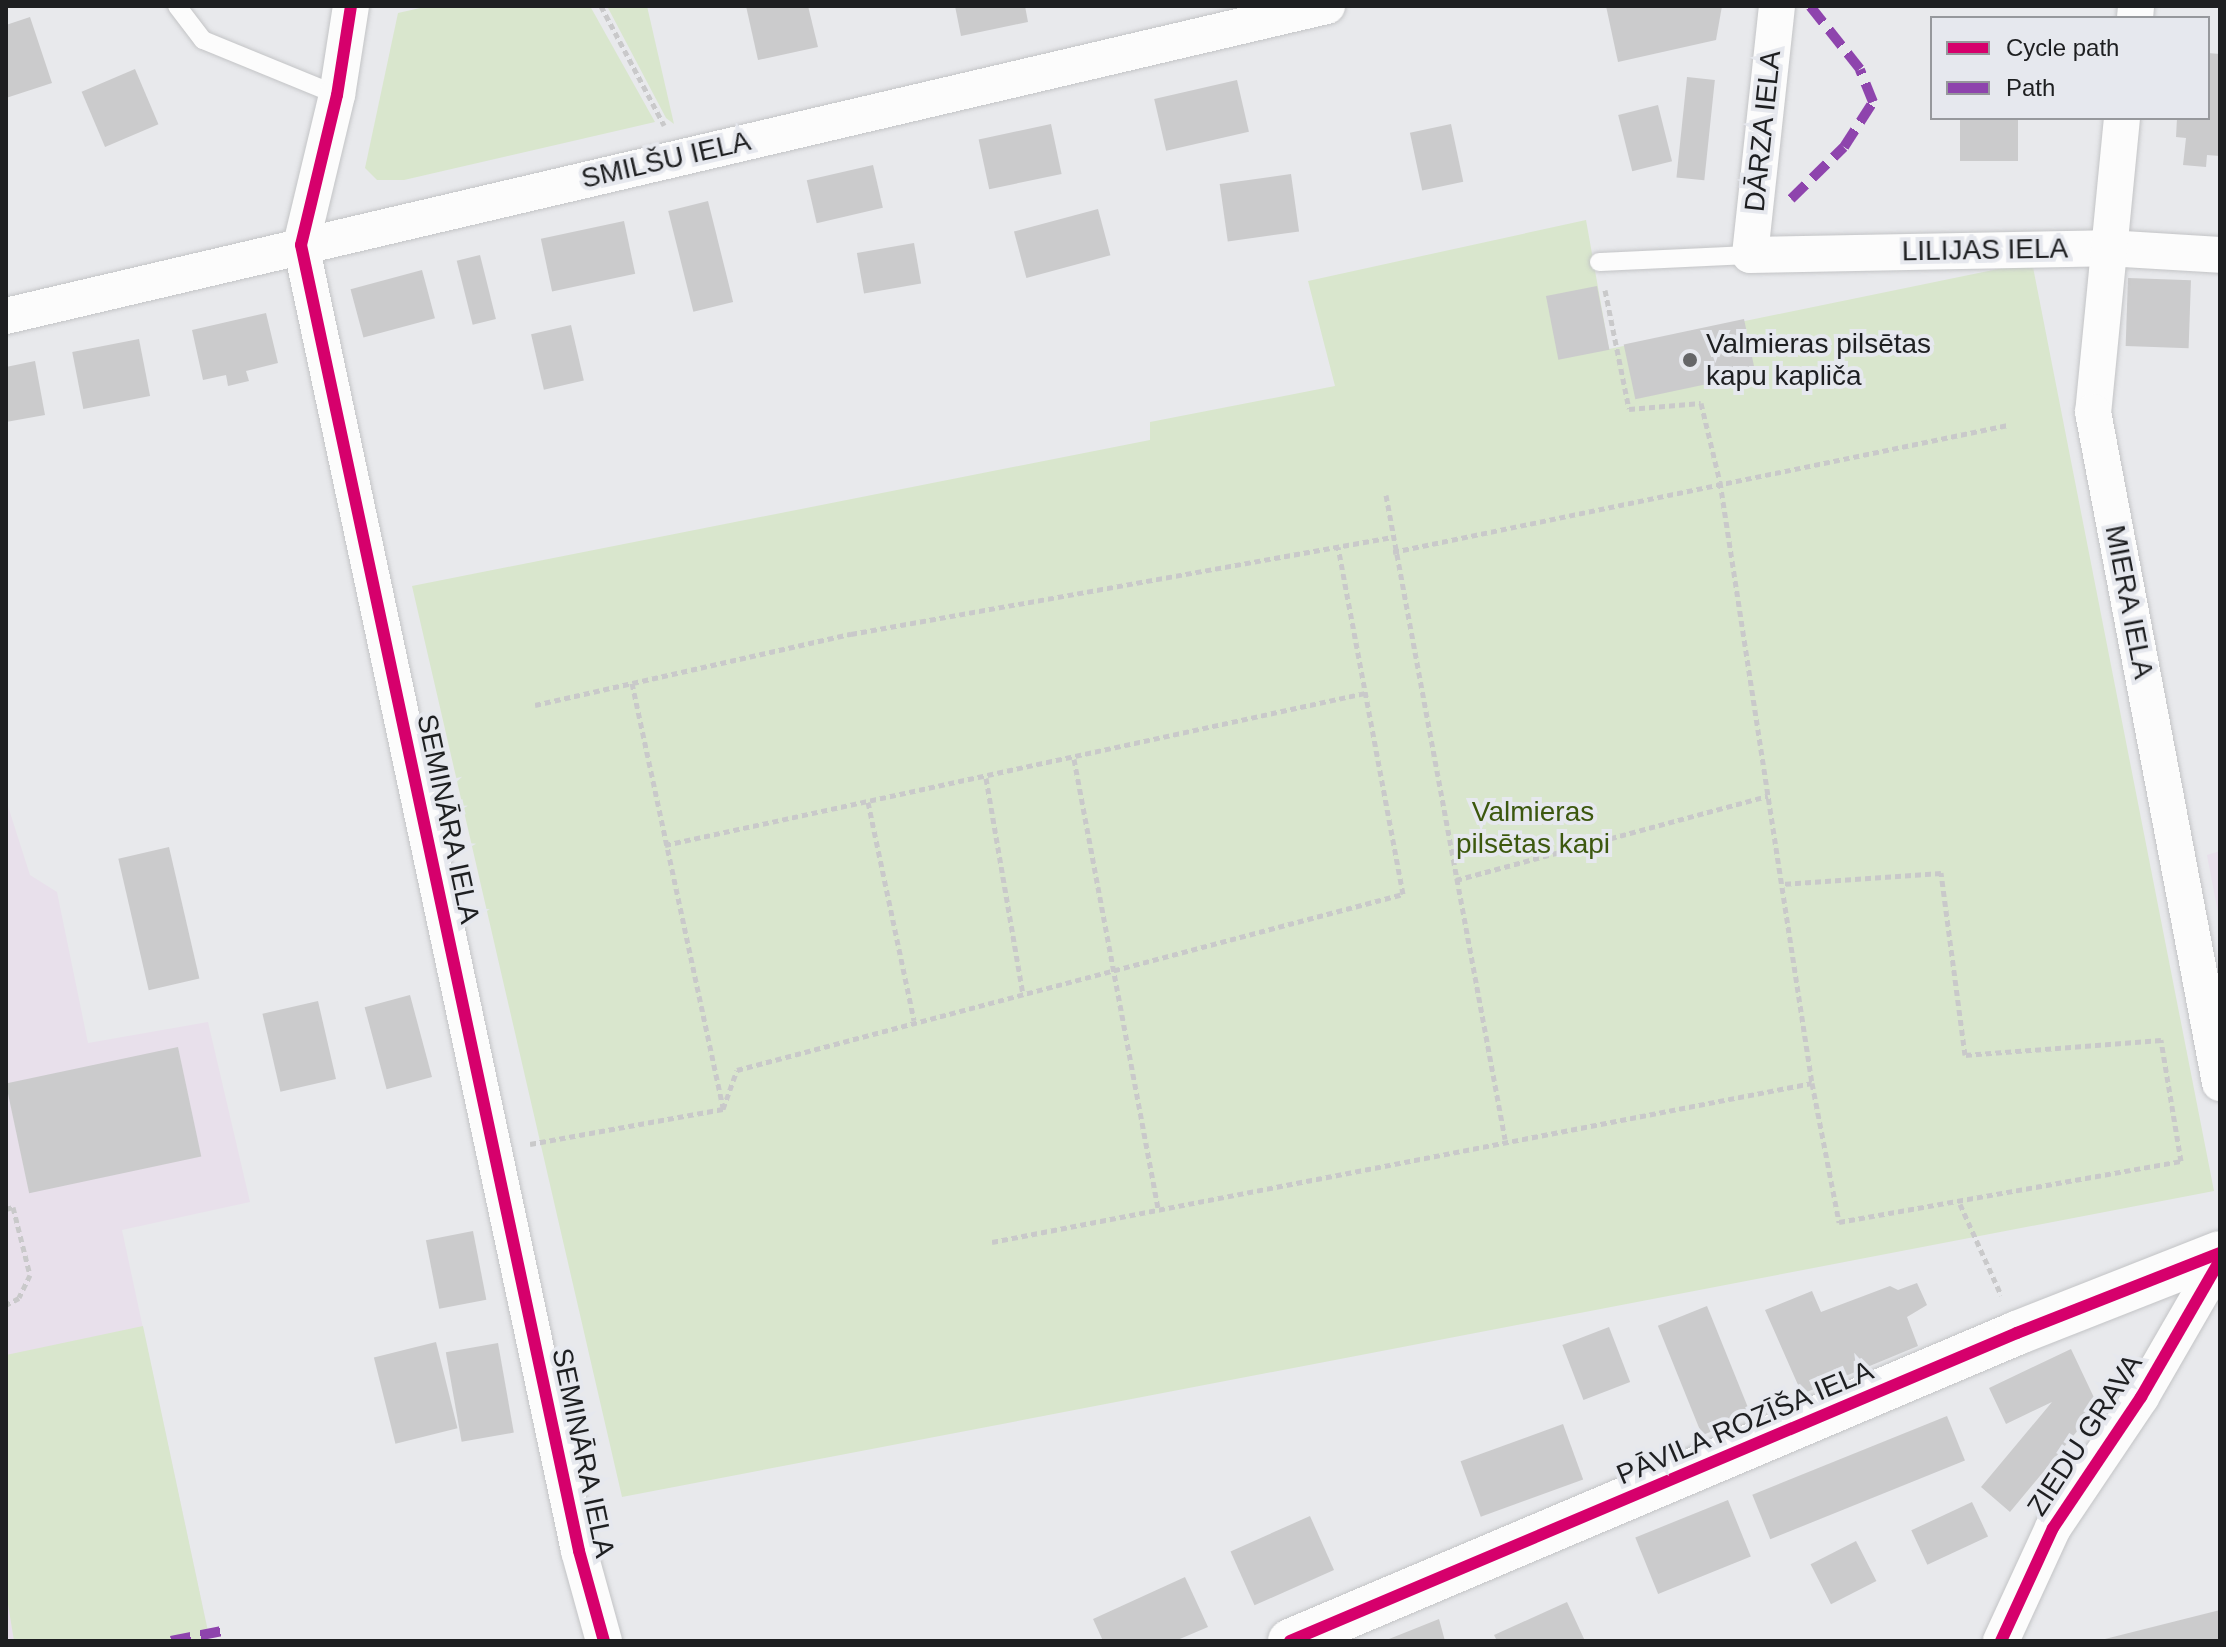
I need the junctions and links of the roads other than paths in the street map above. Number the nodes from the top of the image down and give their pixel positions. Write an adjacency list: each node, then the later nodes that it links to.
1 (177, 6): 5 (lane)
2 (351, 6): 5 (street, SEMINĀRA IELA)
3 (1327, 6): 7 (street, SMILŠU IELA)
4 (1777, 6): 9 (street, DĀRZA IELA)
5 (337, 95): 7 (street, SEMINĀRA IELA)
6 (2122, 120): 8 (street, MIERA IELA)
7 (301, 245): 12 (street, SMILŠU IELA); 16 (street, SEMINĀRA IELA)
8 (2107, 248): 9 (street, LILIJAS IELA); 10 (street, LILIJAS IELA); 13 (street, MIERA IELA)
9 (1750, 255): 11 (lane)
10 (2220, 255)
11 (1599, 262)
12 (6, 316)
13 (2220, 1083)
14 (2220, 1253): 17 (street, PĀVILA ROZĪŠA IELA)
15 (2220, 1260): 18 (street, ZIEDU GRAVA)
16 (604, 1641)
17 (1290, 1641)
18 (2001, 1641)

